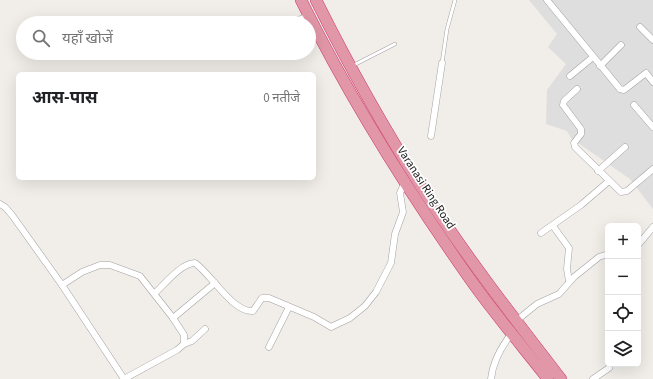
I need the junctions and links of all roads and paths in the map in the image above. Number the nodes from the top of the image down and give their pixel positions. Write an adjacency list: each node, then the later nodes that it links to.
1 (301, 0): 5 (highway, Varanasi Ring Road)
2 (316, 0): 14 (highway, Varanasi Ring Road)
3 (455, 0): 12 (lane)
4 (547, 0): 11 (street)
5 (309, 16)
6 (640, 27): 8 (street)
7 (316, 29): 25 (highway, Varanasi Ring Road)
8 (653, 40)
9 (395, 44): 14 (lane)
10 (621, 45): 13 (street)
11 (593, 57): 13 (street); 15 (street)
12 (442, 63): 20 (street)
13 (600, 66): 16 (street)
14 (351, 67): 38 (highway, Varanasi Ring Road)
15 (570, 76)
16 (653, 82)
17 (577, 89): 23 (street)
18 (634, 105): 19 (street)
19 (653, 127)
20 (431, 136)
21 (625, 147): 23 (street)
22 (653, 169): 24 (street)
23 (598, 171): 24 (street)
24 (609, 181): 27 (street)
25 (405, 182): 36 (street); 40 (highway, Varanasi Ring Road)
26 (0, 204): 34 (street)
27 (553, 226): 29 (street); 32 (street)
28 (653, 227): 30 (street)
29 (541, 234)
30 (641, 241)
31 (605, 255): 32 (street)
32 (569, 281): 38 (street)
33 (215, 283): 35 (street); 36 (street); 37 (street)
34 (62, 285): 35 (street); 44 (street)
35 (155, 293): 37 (street)
36 (289, 307): 42 (street)
37 (174, 318): 41 (street)
38 (516, 321): 47 (highway, Varanasi Ring Road)
39 (206, 329): 41 (street)
40 (512, 333): 45 (street); 46 (highway, Varanasi Ring Road)
41 (184, 344): 44 (street)
42 (269, 347)
43 (609, 368): 48 (street)
44 (124, 379)
45 (491, 379)
46 (548, 379)
47 (561, 379)
48 (593, 379)

